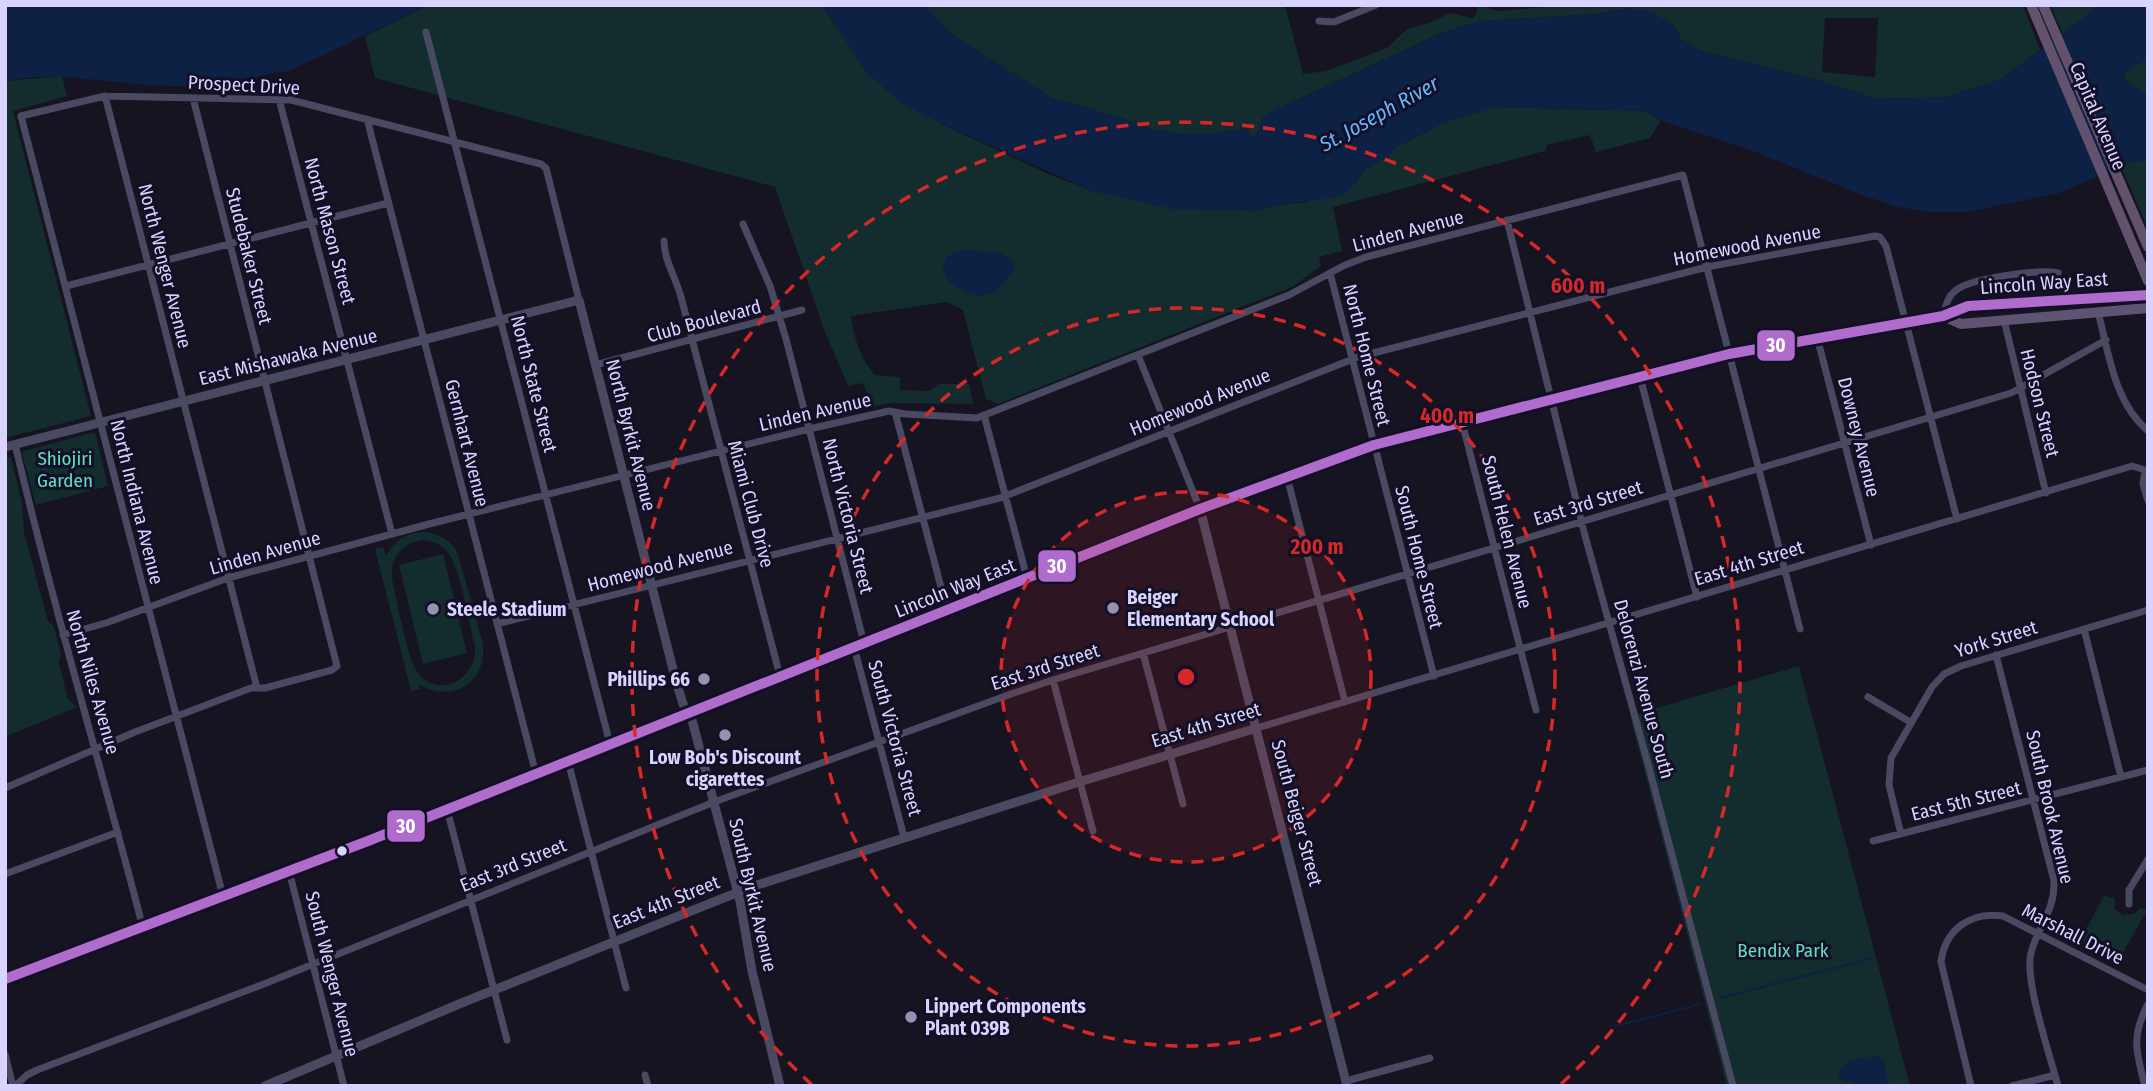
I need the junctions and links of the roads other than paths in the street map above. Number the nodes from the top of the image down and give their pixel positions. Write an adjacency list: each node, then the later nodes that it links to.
1 (1376, 5): 4 (street)
2 (2031, 5): 5 (highway, Capital Avenue)
3 (2043, 5): 5 (highway, Capital Avenue)
4 (1319, 21)
5 (2047, 27): 14 (highway, Capital Avenue)
6 (426, 32): 12 (street, North State Street)
7 (105, 96): 8 (street, Prospect Drive); 10 (street, Prospect Drive); 22 (street, North Wenger Avenue)
8 (192, 98): 9 (street, Prospect Drive); 20 (street, Studebaker Street)
9 (279, 99): 11 (street, Prospect Drive); 17 (street, North Mason Street)
10 (21, 116): 27 (street, North Indiana Avenue)
11 (367, 120): 12 (street, Prospect Drive); 15 (street, Gernhart Avenue)
12 (453, 140): 13 (street, Prospect Drive); 36 (street, North State Street)
13 (544, 165): 29 (street, North Byrkit Avenue)
14 (2115, 184): 21 (highway, Capital Avenue); 26 (highway, Capital Avenue)
15 (388, 203): 17 (street); 40 (street, Gernhart Avenue)
16 (1507, 220): 23 (street, Linden Avenue); 24 (street, Linden Avenue); 33 (street, Delorenzi Avenue South)
17 (311, 223): 20 (street); 46 (street, North Mason Street)
18 (743, 224): 35 (street, North Victoria Street)
19 (664, 241): 41 (street, Miami Club Drive)
20 (230, 244): 22 (street); 49 (street, Studebaker Street)
21 (2148, 247)
22 (148, 265): 27 (street); 52 (street, North Wenger Avenue)
23 (1707, 267): 33 (street, Homewood Avenue); 38 (street, Homewood Avenue); 43 (street)
24 (1330, 273): 44 (street, Linden Avenue); 45 (street, North Home Street)
25 (2058, 273): 34 (street)
26 (2148, 281)
27 (66, 286): 56 (street, North Indiana Avenue)
28 (2148, 295): 34 (main road, Lincoln Way East)
29 (579, 300): 36 (street, East Mishawaka Avenue); 47 (street, North Byrkit Avenue)
30 (2148, 308): 32 (main road, Lincoln Way East)
31 (802, 310): 35 (street, Club Boulevard)
32 (2098, 312): 37 (main road, Lincoln Way East); 42 (street)
33 (1530, 313): 45 (street, Homewood Avenue); 51 (street, Delorenzi Avenue South)
34 (1944, 316): 37 (main road, Lincoln Way East); 38 (main road, Lincoln Way East)
35 (779, 317): 41 (street, Club Boulevard); 58 (street, North Victoria Street)
36 (501, 320): 40 (street, East Mishawaka Avenue); 69 (street, North State Street)
37 (2004, 320): 50 (street, Hodson Street)
38 (1906, 321): 39 (main road, Lincoln Way East); 55 (street)
39 (1817, 337): 43 (main road, Lincoln Way East); 61 (street, Downey Avenue)
40 (424, 340): 46 (street, East Mishawaka Avenue); 74 (street, Gernhart Avenue)
41 (692, 340): 47 (street, Club Boulevard); 64 (street, Miami Club Drive)
42 (2105, 340): 50 (street, East 3rd Street); 60 (street)
43 (1729, 354): 48 (main road, Lincoln Way East); 65 (street)
44 (1138, 355): 54 (street, Linden Avenue); 59 (street)
45 (1352, 358): 59 (street, Homewood Avenue); 63 (street, North Home Street)
46 (347, 360): 49 (street, East Mishawaka Avenue); 78 (street, North Mason Street)
47 (595, 365): 66 (street, North Byrkit Avenue)
48 (1640, 377): 51 (main road, Lincoln Way East); 70 (street)
49 (265, 380): 52 (street, East Mishawaka Avenue); 82 (street, Studebaker Street)
50 (2020, 389): 55 (street, East 3rd Street); 68 (street, Hodson Street)
51 (1552, 399): 57 (main road, Lincoln Way East); 77 (street, Delorenzi Avenue South)
52 (183, 401): 56 (street, East Mishawaka Avenue); 86 (street, North Wenger Avenue)
53 (895, 412): 54 (street, Linden Avenue); 58 (street, Linden Avenue); 75 (street)
54 (984, 415): 71 (street)
55 (1930, 418): 61 (street, East 3rd Street); 76 (street)
56 (101, 422): 62 (street, East Mishawaka Avenue); 92 (street, North Indiana Avenue)
57 (1462, 422): 63 (main road, Lincoln Way East); 81 (street, South Helen Avenue)
58 (809, 429): 64 (street, Linden Avenue); 79 (street, North Victoria Street)
59 (1170, 430): 71 (street, Homewood Avenue); 73 (street)
60 (2148, 431)
61 (1844, 444): 65 (street, East 3rd Street); 80 (street, Downey Avenue)
62 (10, 445): 100 (street, North Niles Avenue)
63 (1374, 446): 67 (main road, Lincoln Way East); 85 (street, South Home Street)
64 (721, 450): 66 (street, Linden Avenue); 83 (street, Miami Club Drive)
65 (1758, 469): 70 (street, East 3rd Street); 84 (street)
66 (624, 475): 69 (street, Linden Avenue); 88 (street, North Byrkit Avenue)
67 (1287, 477): 73 (main road, Lincoln Way East); 90 (street)
68 (2046, 493): 72 (street, East 4th Street); 76 (street, East 4th Street)
69 (546, 495): 74 (street, Linden Avenue); 91 (street, North State Street)
70 (1671, 495): 77 (street, East 3rd Street); 89 (street)
71 (1006, 496): 75 (street, Homewood Avenue); 87 (street)
72 (2148, 501)
73 (1200, 509): 87 (main road, Lincoln Way East); 97 (street, South Beiger Street)
74 (469, 514): 78 (street, Linden Avenue); 95 (street, Gernhart Avenue)
75 (922, 518): 79 (street, Homewood Avenue); 93 (street)
76 (1957, 519): 80 (street, East 4th Street)
77 (1582, 522): 81 (street, East 3rd Street); 96 (street, Delorenzi Avenue South)
78 (392, 534): 82 (street, Linden Avenue)
79 (837, 538): 83 (street, Homewood Avenue); 101 (street, North Victoria Street)
80 (1871, 545): 84 (street, East 4th Street)
81 (1494, 548): 85 (street, East 3rd Street); 102 (street, South Helen Avenue)
82 (310, 556): 86 (street, Linden Avenue); 108 (street, Studebaker Street)
83 (749, 559): 88 (street, Homewood Avenue); 105 (street, Miami Club Drive)
84 (1785, 571): 89 (street, East 4th Street); 98 (street)
85 (1407, 574): 90 (street, East 3rd Street); 106 (street, South Home Street)
86 (228, 578): 92 (street, Linden Avenue); 108 (street, North Wenger Avenue)
87 (1027, 578): 93 (main road, Lincoln Way East)
88 (652, 584): 91 (street, Homewood Avenue); 112 (street, North Byrkit Avenue)
89 (1697, 597): 96 (street, East 4th Street)
90 (1319, 601): 97 (street, East 3rd Street); 110 (street)
91 (574, 605): 95 (street, Homewood Avenue); 117 (street, North State Street)
92 (147, 607): 100 (street, Linden Avenue); 113 (street, North Indiana Avenue)
93 (947, 610): 101 (main road, Lincoln Way East)
94 (2148, 610): 99 (street, York Street)
95 (497, 624): 122 (street, Gernhart Avenue)
96 (1609, 624): 102 (street, East 4th Street); 164 (street, Delorenzi Avenue South)
97 (1230, 627): 103 (street, East 3rd Street); 115 (street, South Beiger Street)
98 (1800, 629)
99 (2084, 629): 104 (street, York Street); 123 (street)
100 (63, 635): 118 (street, North Niles Avenue)
101 (859, 645): 105 (main road, Lincoln Way East); 116 (street, South Victoria Street)
102 (1521, 650): 106 (street, East 4th Street); 111 (street, South Helen Avenue)
103 (1143, 653): 107 (street, East 3rd Street); 119 (street)
104 (1996, 655): 114 (street, York Street); 126 (street, South Brook Avenue)
105 (780, 676): 112 (main road, Lincoln Way East)
106 (1433, 676): 110 (street, East 4th Street)
107 (1053, 680): 116 (street, East 3rd Street); 124 (street)
108 (257, 688): 113 (street)
109 (1868, 697): 114 (street)
110 (1345, 702): 115 (street, East 4th Street)
111 (1536, 710)
112 (688, 713): 117 (main road, Lincoln Way East); 127 (street, South Byrkit Avenue)
113 (177, 716): 118 (street); 140 (street, North Indiana Avenue)
114 (1910, 722): 132 (street, York Street)
115 (1256, 728): 119 (street, East 4th Street); 158 (street, South Beiger Street)
116 (879, 741): 127 (street, East 3rd Street); 133 (street, South Victoria Street)
117 (610, 744): 120 (main road, Lincoln Way East)
118 (96, 748): 125 (street); 131 (street, North Niles Avenue)
119 (1168, 755): 124 (street, East 4th Street); 128 (street)
120 (568, 761): 122 (main road, Lincoln Way East); 135 (street)
121 (2148, 770): 123 (street, East 5th Street)
122 (536, 774): 129 (main road, Lincoln Way East)
123 (2121, 777): 126 (street, East 5th Street)
124 (1079, 782): 130 (street); 133 (street, East 4th Street)
125 (5, 788)
126 (2034, 800): 132 (street, East 5th Street); 144 (street, South Brook Avenue)
127 (713, 802): 135 (street, East 3rd Street); 139 (street, South Byrkit Avenue)
128 (1183, 803)
129 (447, 809): 137 (main road, Lincoln Way East); 141 (street)
130 (1093, 831)
131 (118, 832): 138 (street); 143 (street, North Niles Avenue)
132 (1901, 834): 134 (street, East 5th Street)
133 (904, 837): 139 (street, East 4th Street)
134 (1873, 841)
135 (590, 851): 141 (street, East 3rd Street); 145 (street)
136 (2148, 859): 142 (street)
137 (289, 871): 140 (main road, Lincoln Way East); 146 (street, South Wenger Avenue)
138 (5, 874)
139 (737, 892): 145 (street, East 4th Street); 163 (street, South Byrkit Avenue)
140 (223, 896): 143 (main road, Lincoln Way East)
141 (470, 899): 146 (street, East 3rd Street); 149 (street)
142 (2129, 904)
143 (143, 928): 147 (main road, Lincoln Way East)
144 (2040, 934): 150 (street, Marshall Drive); 157 (street, South Brook Avenue); 165 (street, Marshall Drive)
145 (614, 942): 148 (street); 149 (street, East 4th Street)
146 (313, 964): 154 (street, South Wenger Avenue); 159 (street, East 3rd Street)
147 (5, 979)
148 (626, 988)
149 (493, 990): 152 (street); 154 (street, East 4th Street)
150 (2148, 990)
151 (2148, 1004): 168 (street)
152 (507, 1040)
153 (5, 1054): 159 (street)
154 (337, 1057): 160 (street, East 4th Street); 161 (street, South Wenger Avenue)
155 (1430, 1058): 158 (street)
156 (645, 1074): 162 (street)
157 (2055, 1075): 166 (street); 167 (street, South Brook Avenue)
158 (1347, 1083)
159 (14, 1086)
160 (265, 1086)
161 (344, 1086)
162 (648, 1086)
163 (780, 1086)
164 (1733, 1086)
165 (1971, 1086)
166 (2012, 1086)
167 (2058, 1086)
168 (2145, 1086)

